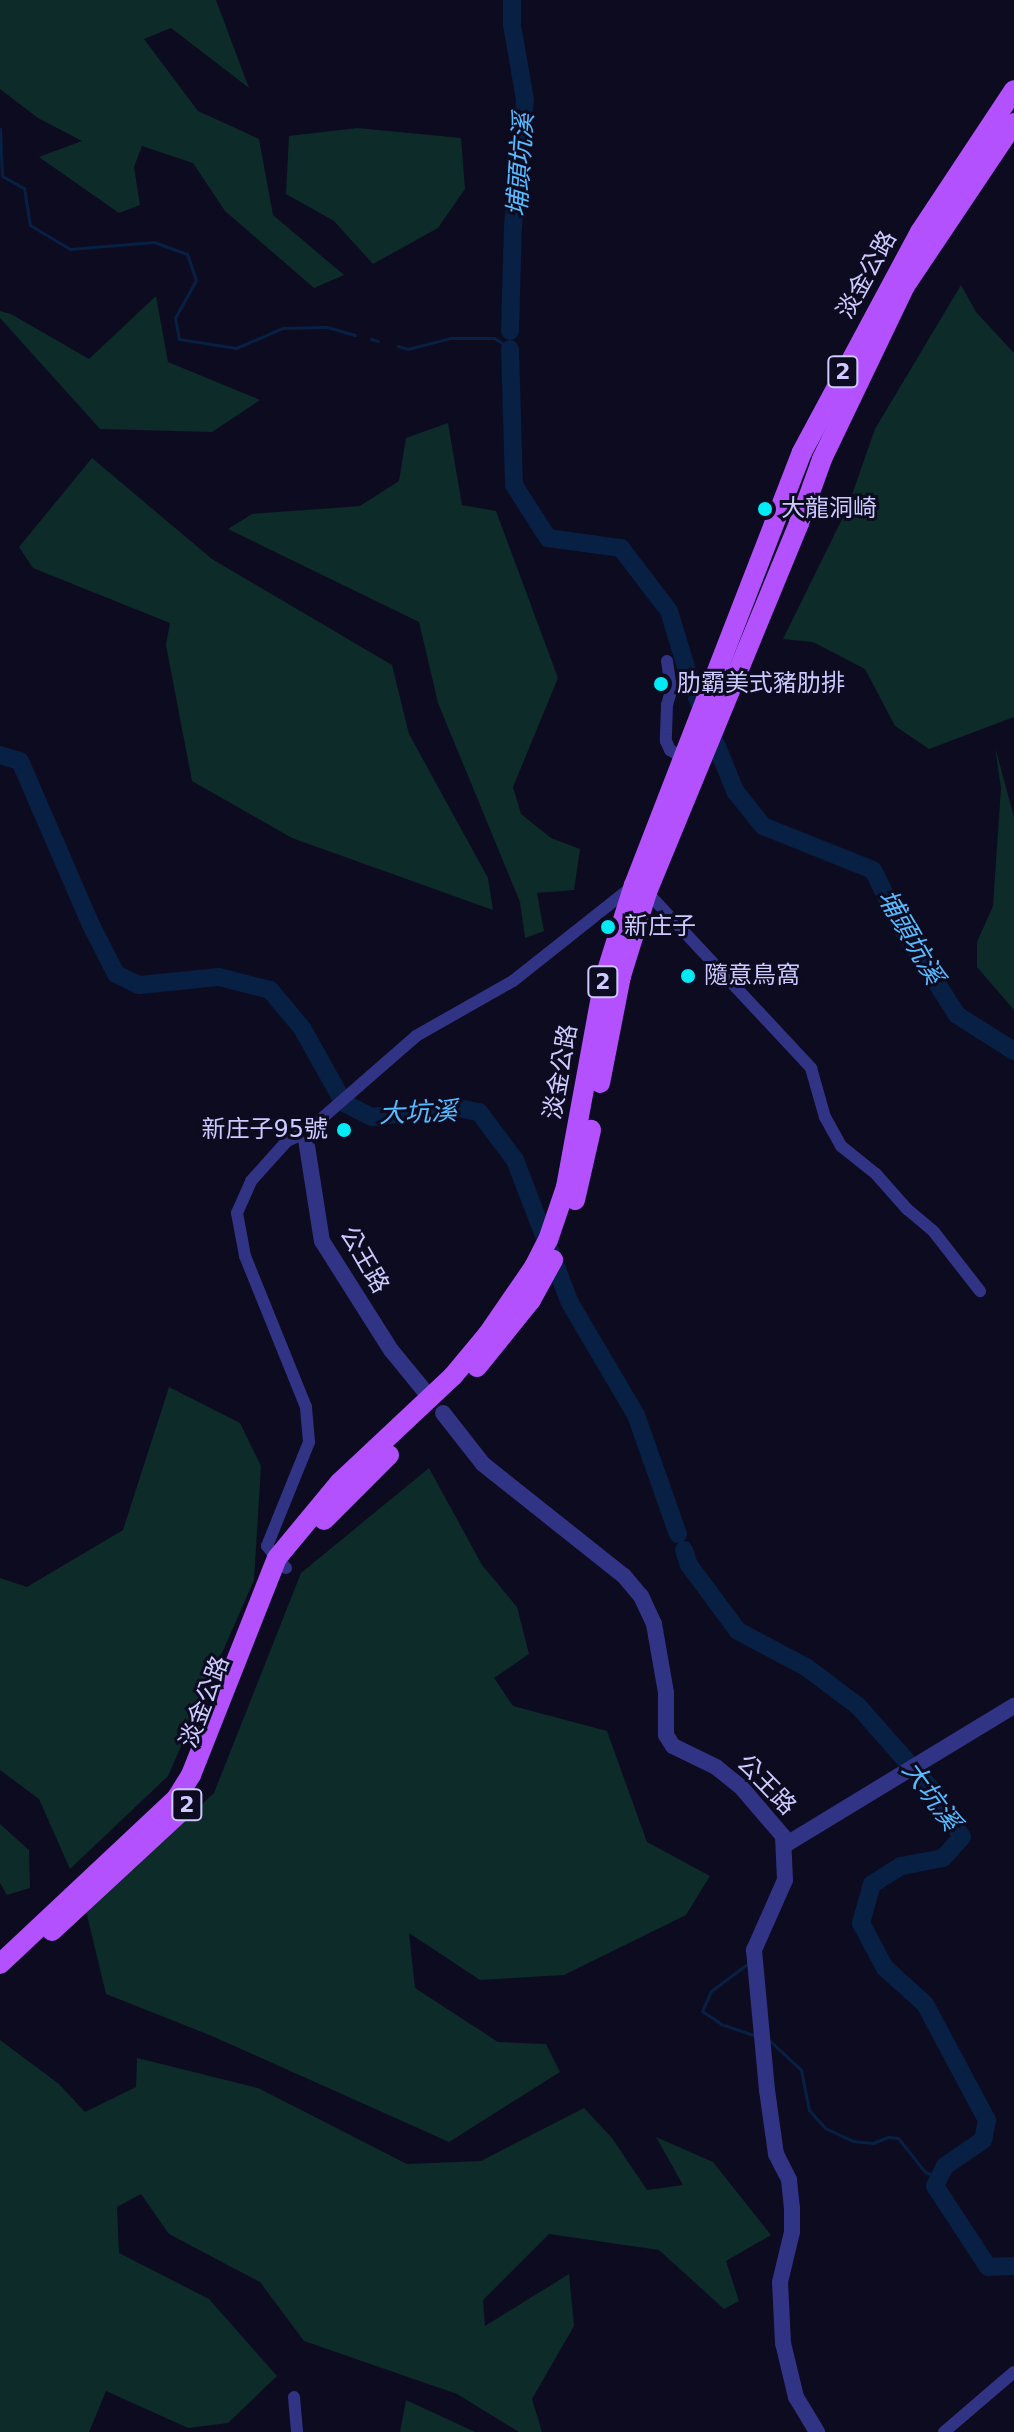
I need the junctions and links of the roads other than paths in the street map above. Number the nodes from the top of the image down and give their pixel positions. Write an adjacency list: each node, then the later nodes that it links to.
1 (1014, 90): 4 (main road, 淡金公路 / 2)
2 (1014, 123): 5 (main road, 淡金公路 / 2)
3 (667, 661): 4 (street)
4 (686, 752): 5 (main road, 淡金公路 / 2)
5 (640, 889): 6 (street); 7 (street); 8 (main road, 淡金公路 / 2)
6 (305, 1133): 8 (street, 公王路); 9 (street)
7 (980, 1291)
8 (436, 1402): 9 (main road, 淡金公路 / 2); 11 (street, 公王路)
9 (282, 1563): 12 (main road, 淡金公路 / 2); 13 (main road, 淡金公路 / 2)
10 (1014, 1706): 11 (street)
11 (785, 1845): 17 (street, 公王路)
12 (0, 1964)
13 (0, 1981)
14 (1014, 2372): 18 (street)
15 (294, 2397): 16 (street)
16 (297, 2432)
17 (817, 2432)
18 (944, 2432)

